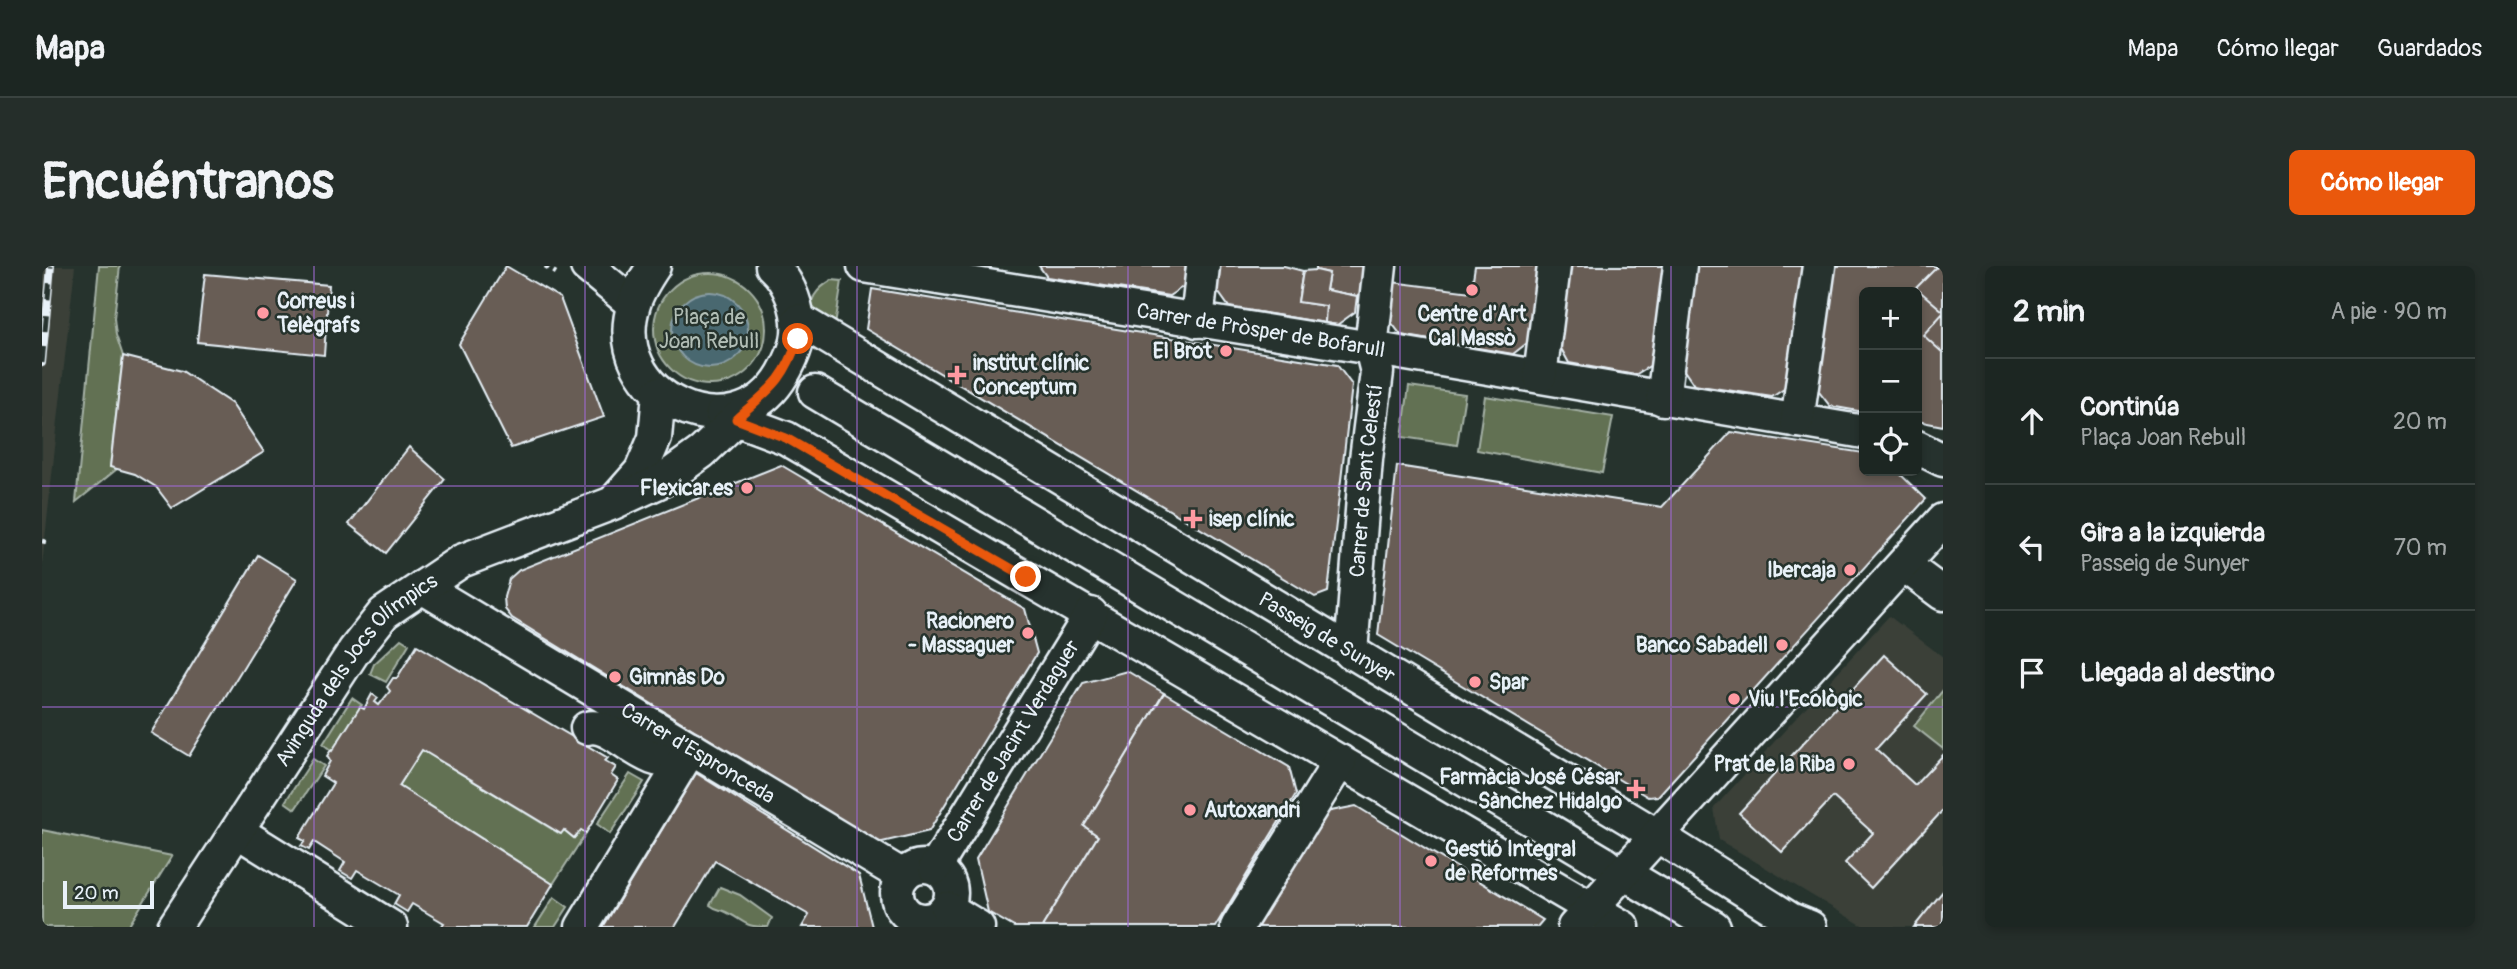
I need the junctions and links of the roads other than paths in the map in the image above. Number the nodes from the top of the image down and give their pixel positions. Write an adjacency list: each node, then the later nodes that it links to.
1 (587, 266): 11 (street)
2 (654, 266): 11 (street)
3 (864, 266): 10 (street, Carrer de Pròsper de Bofarull)
4 (1203, 266): 13 (street)
5 (1380, 266): 15 (street, Carrer de Sant Celestí)
6 (1554, 266): 16 (street)
7 (1679, 266): 18 (street)
8 (1819, 266): 20 (street)
9 (778, 268): 12 (street)
10 (1012, 278): 13 (street, Carrer de Pròsper de Bofarull)
11 (633, 304): 17 (street)
12 (799, 320): 14 (street, Passeig de Sunyer); 19 (street, Avinguda dels Jocs Olímpics)
13 (1197, 321): 15 (street, Carrer de Pròsper de Bofarull)
14 (843, 347): 30 (street, Passeig de Sunyer); 36 (street)
15 (1371, 348): 16 (street, Carrer de Pròsper de Bofarull); 30 (street, Carrer de Sant Celestí)
16 (1540, 376): 18 (street, Carrer de Pròsper de Bofarull)
17 (659, 393): 19 (street); 24 (street, Avinguda dels Jocs Olímpics)
18 (1663, 398): 20 (street, Carrer de Pròsper de Bofarull)
19 (736, 413): 24 (street, Avinguda dels Jocs Olímpics); 29 (street)
20 (1797, 421): 21 (street, Carrer de Pròsper de Bofarull)
21 (1859, 431)
22 (1922, 450): 23 (street)
23 (1943, 460)
24 (613, 503): 27 (street, Avinguda dels Jocs Olímpics)
25 (1943, 520): 26 (street)
26 (1904, 565): 28 (street); 35 (street)
27 (422, 587): 32 (street, Carrer d’Espronceda); 34 (street, Avinguda dels Jocs Olímpics)
28 (1943, 594)
29 (1091, 614): 33 (street); 37 (street, Carrer de Jacint Verdaguer)
30 (1351, 653): 35 (street, Passeig de Sunyer)
31 (587, 728): 32 (street)
32 (688, 753): 38 (street, Carrer d’Espronceda); 46 (street)
33 (1340, 761): 41 (street); 48 (street)
34 (237, 831): 44 (street, Avinguda dels Jocs Olímpics); 45 (street)
35 (1658, 836): 41 (street); 43 (street, Passeig de Sunyer)
36 (1606, 864)
37 (936, 868): 38 (street); 40 (street)
38 (902, 876): 42 (street)
39 (1640, 883): 50 (street)
40 (947, 908): 42 (street); 47 (street)
41 (1583, 917): 49 (street)
42 (907, 922)
43 (1801, 924)
44 (174, 927)
45 (391, 927)
46 (582, 927)
47 (978, 927)
48 (1237, 927)
49 (1623, 927)
50 (1714, 927)

